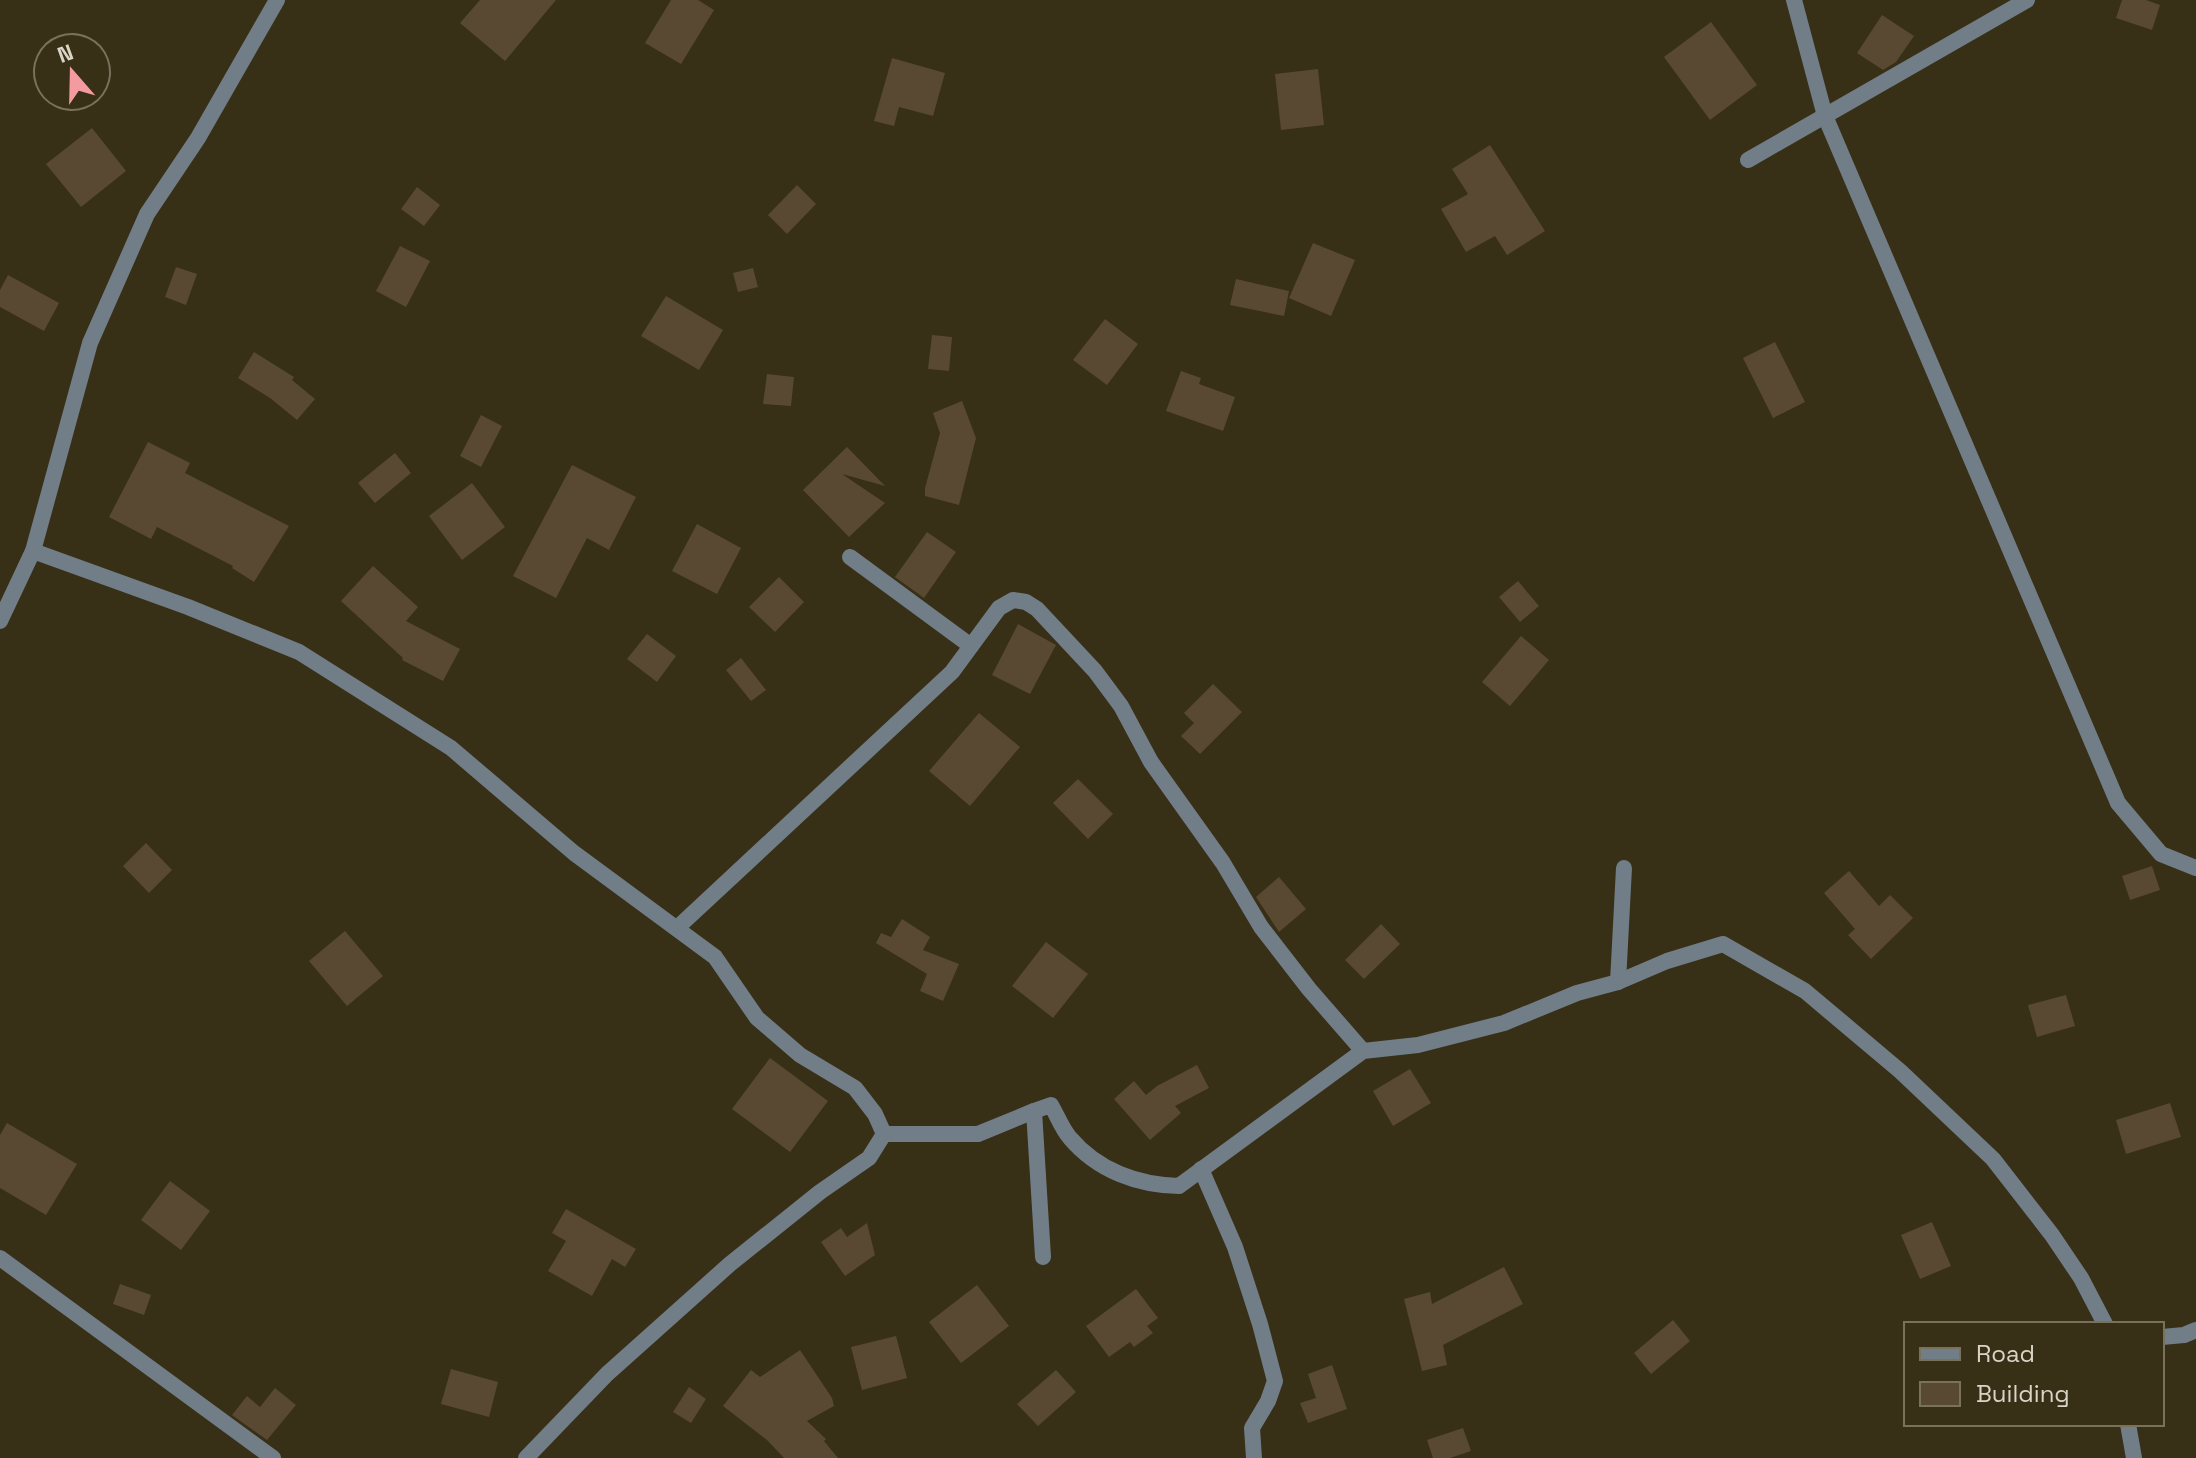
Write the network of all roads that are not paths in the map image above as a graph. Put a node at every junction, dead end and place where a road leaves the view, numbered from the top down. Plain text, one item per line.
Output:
1 (277, 0) edge
2 (1794, 0) edge
3 (2027, 0) edge
4 (1825, 116) junction
5 (1748, 160) dead end
6 (33, 551) junction
7 (850, 557) dead end
8 (0, 621) edge
9 (971, 646) junction
10 (1624, 868) dead end
11 (2196, 868) edge
12 (677, 928) junction
13 (1618, 982) junction
14 (1363, 1051) junction
15 (1034, 1111) junction
16 (884, 1134) junction
17 (1201, 1169) junction
18 (1043, 1257) dead end
19 (0, 1258) edge
20 (2104, 1322) edge
21 (2196, 1330) edge
22 (2164, 1337) edge
23 (2128, 1426) edge
24 (273, 1458) edge
25 (526, 1458) edge
26 (1254, 1458) edge
27 (2134, 1458) edge

1 - 6 street
2 - 4 street
3 - 4 street
4 - 5 street
4 - 11 street
6 - 8 street
6 - 12 street
7 - 9 street
9 - 12 street
9 - 14 street
10 - 13 street
12 - 16 street
13 - 14 street
13 - 20 street
14 - 17 street
15 - 16 street
15 - 17 street
15 - 18 street
16 - 25 street
17 - 26 street
19 - 24 street
21 - 22 street
23 - 27 street

